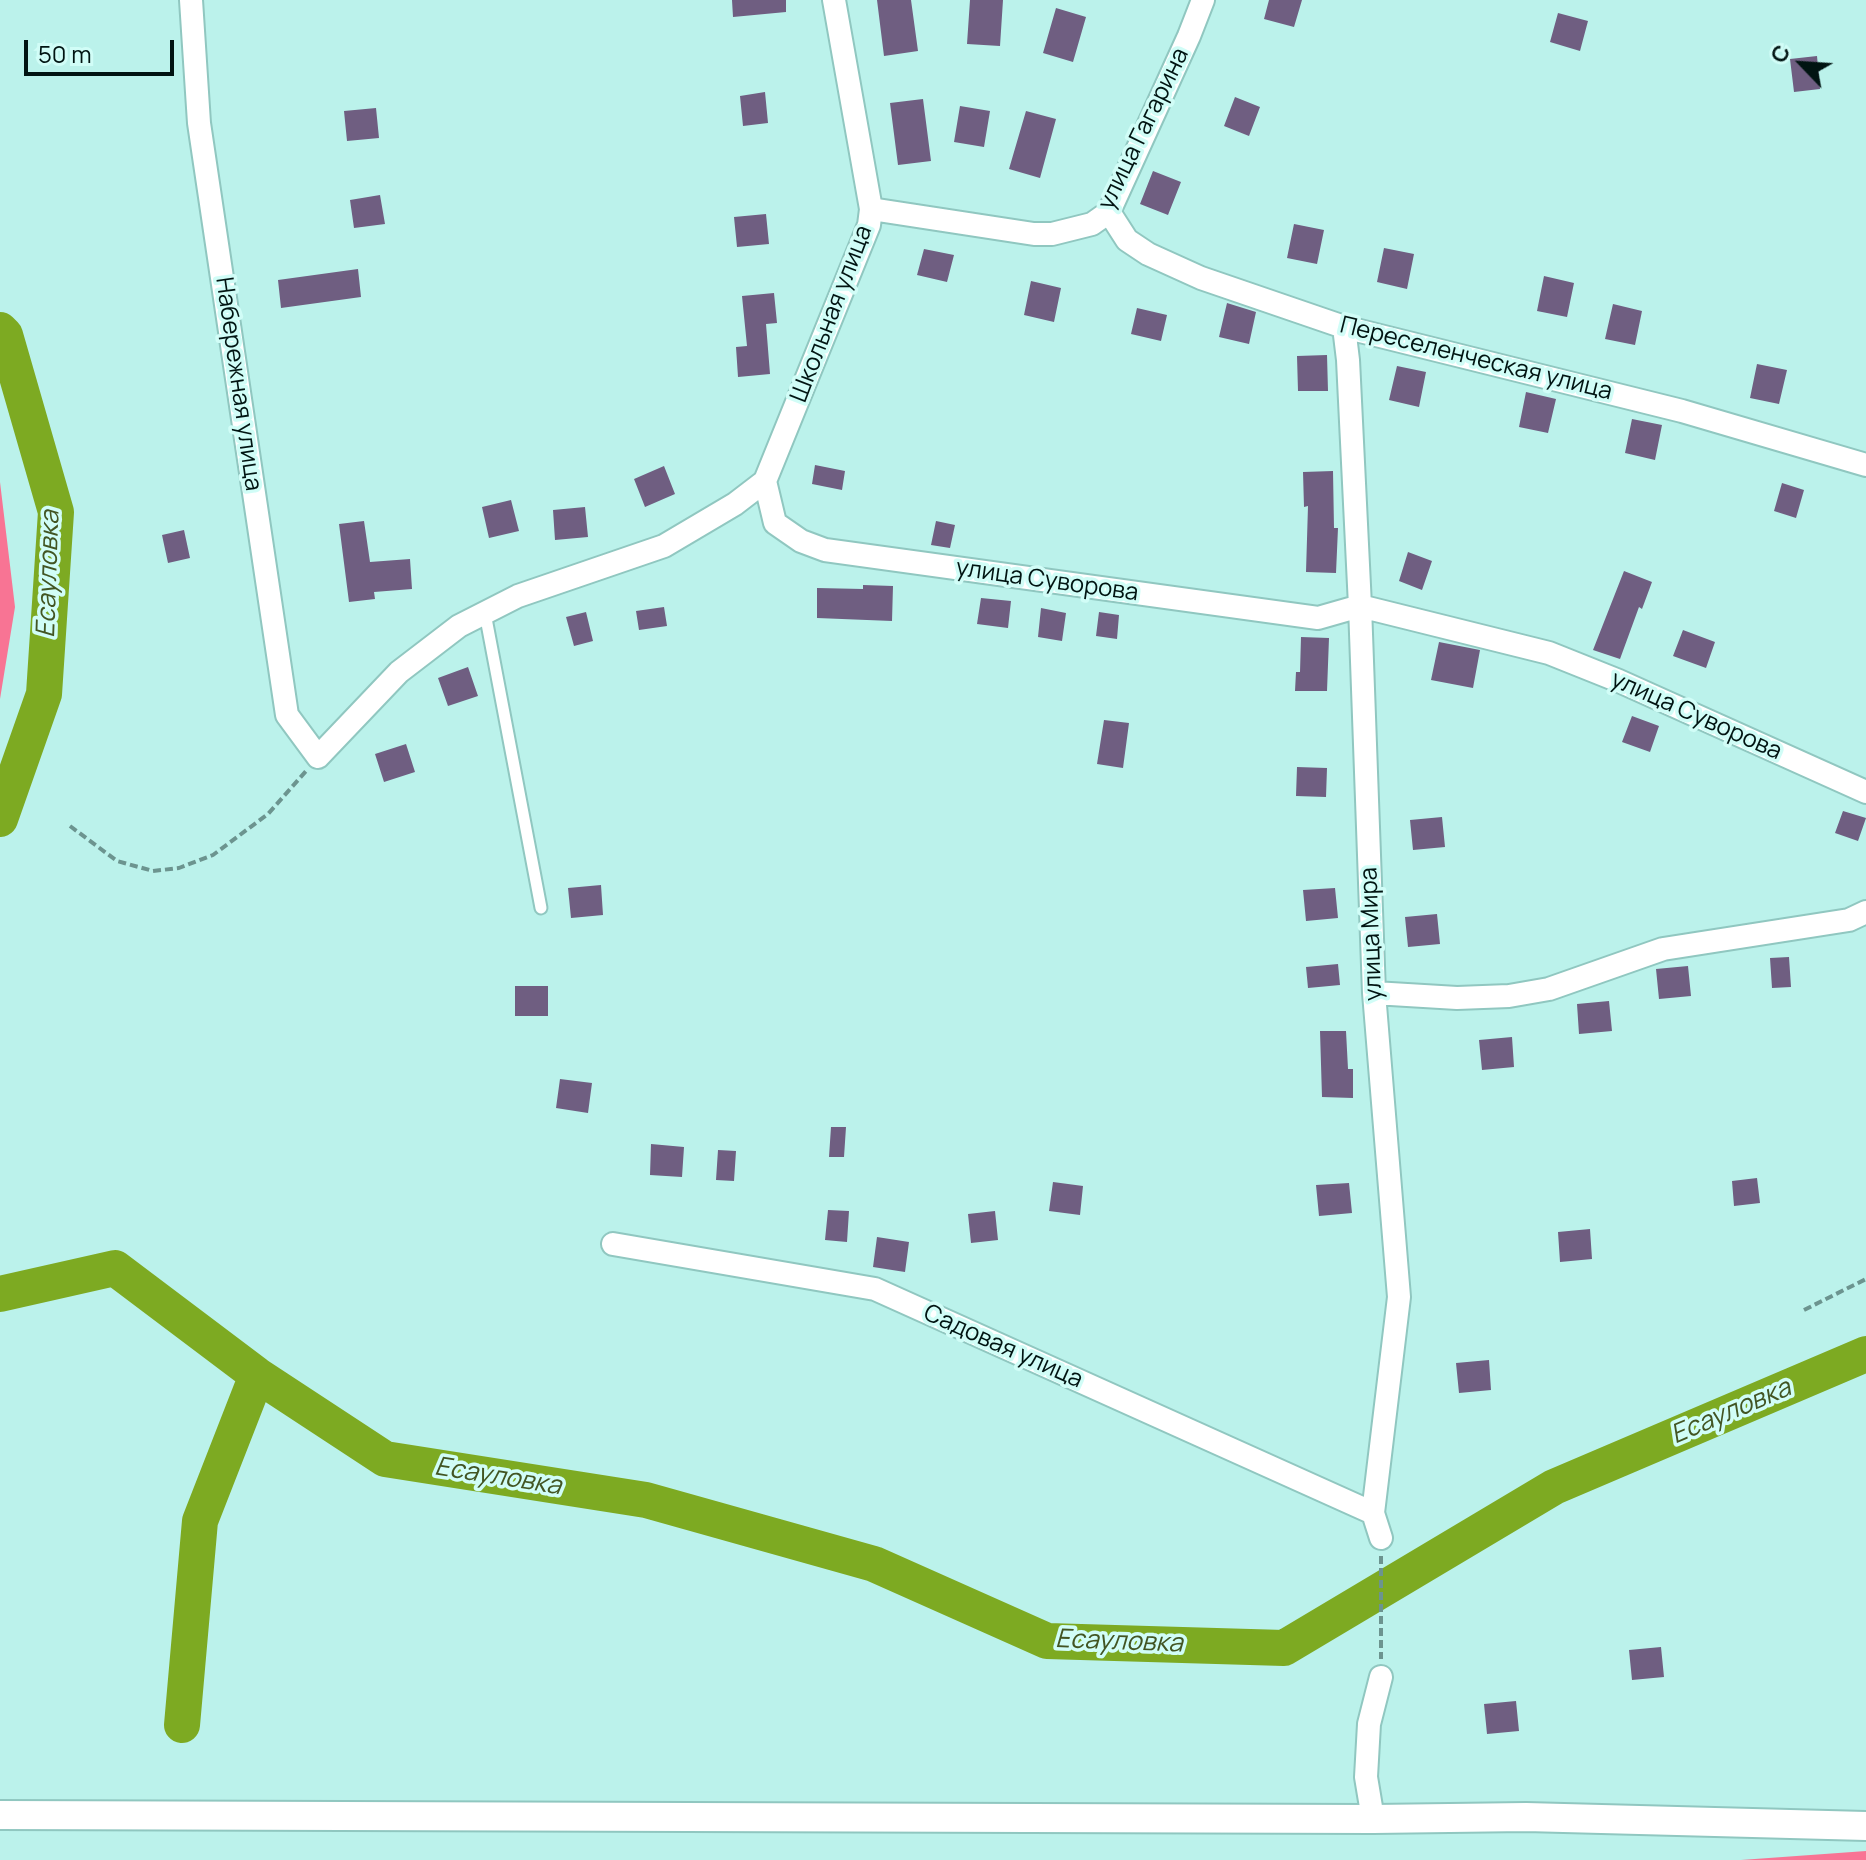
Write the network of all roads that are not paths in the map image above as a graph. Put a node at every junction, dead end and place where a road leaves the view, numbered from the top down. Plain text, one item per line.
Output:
1 (191, 0) edge
2 (834, 0) edge
3 (1203, 0) edge
4 (871, 209) junction
5 (1109, 212) junction
6 (1344, 327) junction
7 (1866, 465) edge
8 (765, 481) junction
9 (1360, 606) junction
10 (485, 612) junction
11 (1866, 792) edge
12 (541, 908) dead end
13 (1866, 912) edge
14 (1374, 993) junction
15 (613, 1244) dead end
16 (1373, 1513) junction
17 (1381, 1538) road end
18 (1381, 1677) road end
19 (0, 1815) edge
20 (1373, 1819) junction
21 (1866, 1826) edge

1 - 10 street, Набережная улица
2 - 4 street, Школьная улица
3 - 5 street, улица Гагарина
4 - 5 street, улица Гагарина
4 - 8 street, Школьная улица
5 - 6 street, Переселенческая улица
6 - 7 street, Переселенческая улица
6 - 9 street, улица Мира
8 - 9 street, улица Суворова
8 - 10 street
9 - 11 street, улица Суворова
9 - 14 street, улица Мира
10 - 12 lane
13 - 14 street
14 - 16 street, улица Мира
15 - 16 street, Садовая улица
16 - 17 street, улица Мира
18 - 20 street
19 - 20 street
20 - 21 street

